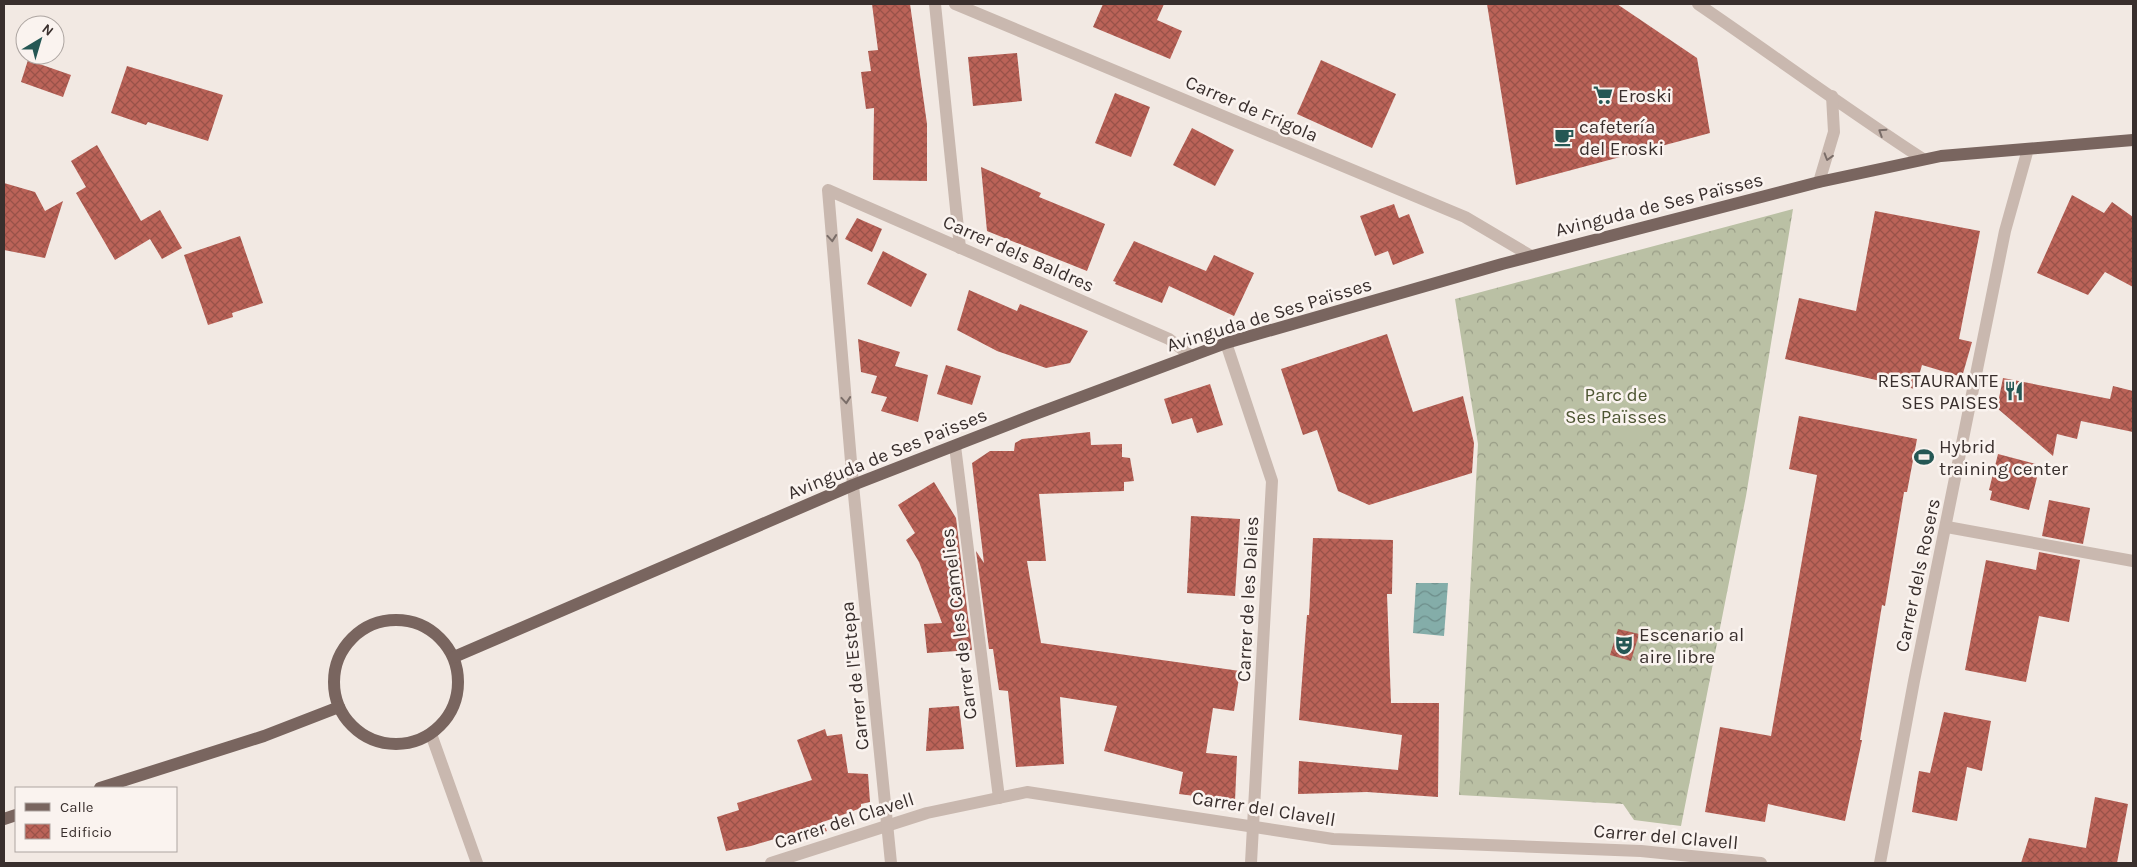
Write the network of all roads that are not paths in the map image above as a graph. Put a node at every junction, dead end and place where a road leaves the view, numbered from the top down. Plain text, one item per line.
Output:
1 (935, 4) edge
2 (955, 4) edge
3 (1698, 4) edge
4 (1832, 96) junction
5 (2133, 140) edge
6 (2028, 149) junction
7 (1923, 159) junction
8 (1819, 182) junction
9 (828, 190) joint
10 (960, 248) junction
11 (1531, 256) junction
12 (1226, 343) junction
13 (1191, 356) junction
14 (956, 446) junction
15 (853, 485) junction
16 (1946, 527) junction
17 (2133, 561) edge
18 (454, 657) junction
19 (339, 707) junction
20 (431, 734) junction
21 (103, 787) edge
22 (998, 798) junction
23 (888, 826) junction
24 (1253, 826) junction
25 (477, 863) edge
26 (771, 863) edge
27 (891, 863) edge
28 (1251, 863) edge
29 (1761, 863) edge
30 (1880, 863) edge

1 - 10 street
2 - 11 street, Carrer de Frigola
3 - 4 street
7 -> 4 street
4 -> 8 street
5 - 6 main road, Avinguda de Ses Païsses
6 - 7 main road, Avinguda de Ses Païsses
6 - 16 street, Carrer dels Rosers
7 - 8 main road, Avinguda de Ses Païsses
8 - 11 main road, Avinguda de Ses Païsses
9 - 10 street, Carrer dels Baldres
9 -> 15 street, Carrer de l'Estepa
10 - 13 street, Carrer dels Baldres
11 - 12 main road, Avinguda de Ses Païsses
12 - 13 main road, Avinguda de Ses Païsses
12 - 24 street, Carrer de les Dalies
13 - 14 main road, Avinguda de Ses Païsses
14 - 15 main road, Avinguda de Ses Païsses
14 - 22 street, Carrer de les Camelies
15 - 18 main road, Avinguda de Ses Païsses
15 - 23 street, Carrer de l'Estepa
16 - 17 street
16 - 30 street, Carrer dels Rosers
18 - 19 main road
18 - 20 main road
19 - 20 main road
19 - 21 main road
20 - 25 street
22 - 23 street, Carrer del Clavell
22 - 24 street, Carrer del Clavell
23 - 26 street, Carrer del Clavell
23 - 27 street, Carrer de l'Estepa
24 - 28 street, Carrer de les Dalies
24 - 29 street, Carrer del Clavell

